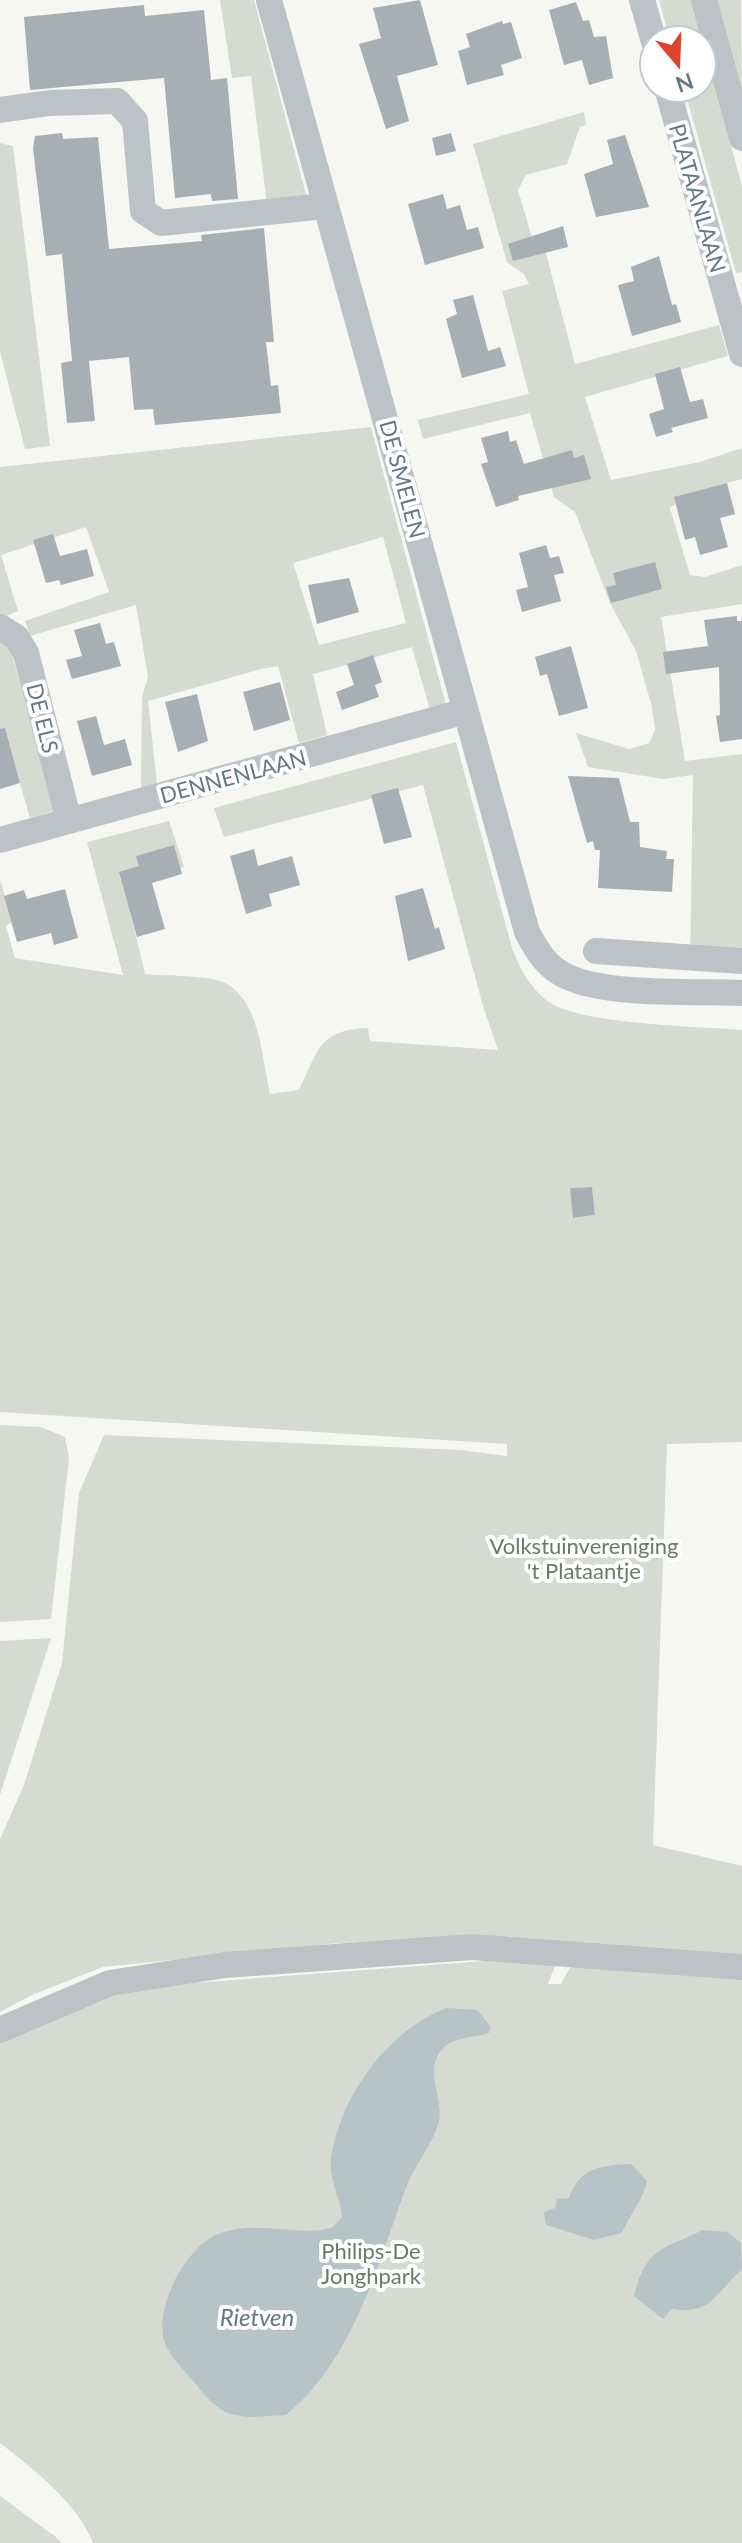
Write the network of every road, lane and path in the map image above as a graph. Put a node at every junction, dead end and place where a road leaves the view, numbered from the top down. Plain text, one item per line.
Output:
1 (269, 0) edge
2 (642, 0) edge
3 (704, 0) edge
4 (649, 24) edge
5 (672, 104) edge
6 (0, 110) edge
7 (742, 138) edge
8 (325, 206) junction
9 (732, 285) edge
10 (742, 354) edge
11 (0, 627) edge
12 (466, 711) junction
13 (69, 821) junction
14 (0, 840) edge
15 (596, 951) dead end
16 (742, 961) edge
17 (742, 993) edge
18 (742, 1967) edge
19 (0, 2030) edge

1 - 8 street, DE SMELEN
2 - 4 street
3 - 7 street
5 - 9 street, PLATAANLAAN
6 - 8 street
8 - 12 street, DE SMELEN
9 - 10 street, PLATAANLAAN
11 - 13 street, DE ELS
12 - 13 street, DENNENLAAN
12 - 17 street, DE SMELEN
13 - 14 street, DENNENLAAN
15 - 16 street
18 - 19 street

